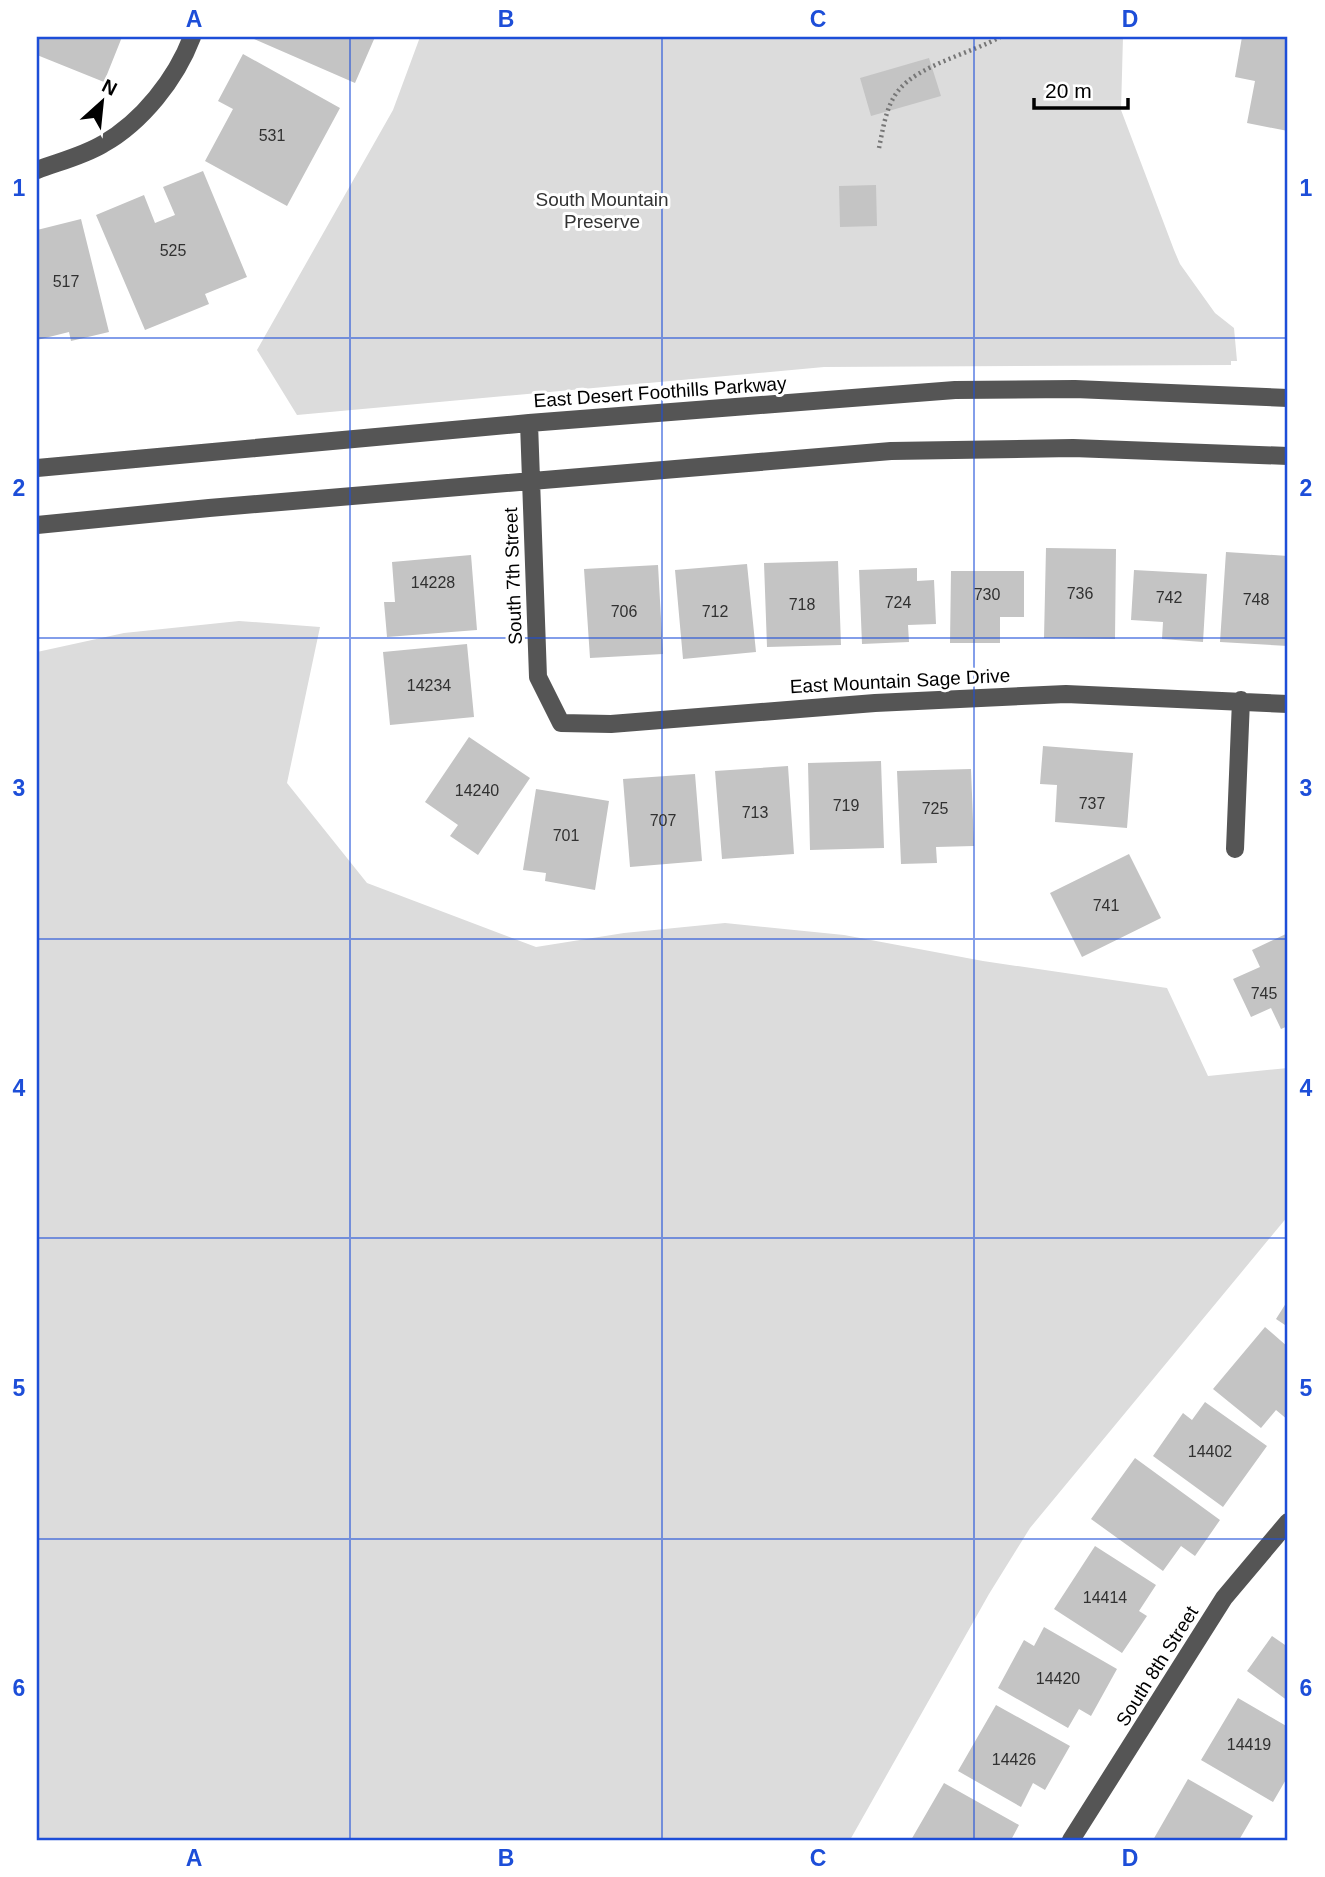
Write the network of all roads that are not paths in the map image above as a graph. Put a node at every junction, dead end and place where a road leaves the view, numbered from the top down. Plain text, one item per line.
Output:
1 (192, 37) edge
2 (37, 170) edge
3 (1288, 398) edge
4 (529, 423) junction
5 (1288, 456) edge
6 (37, 468) edge
7 (530, 481) junction
8 (37, 525) edge
9 (1241, 700) junction
10 (1288, 704) edge
11 (561, 723) joint
12 (1235, 849) dead end
13 (1288, 1522) edge
14 (1071, 1840) edge

1 - 2 street
3 - 4 street, East Desert Foothills Parkway
4 - 6 street, East Desert Foothills Parkway
4 - 7 street, South 7th Street
5 - 7 street
7 - 8 street
7 - 11 street, South 7th Street
9 - 10 street, East Mountain Sage Drive
9 - 11 street, East Mountain Sage Drive
9 - 12 street
13 - 14 street, South 8th Street

